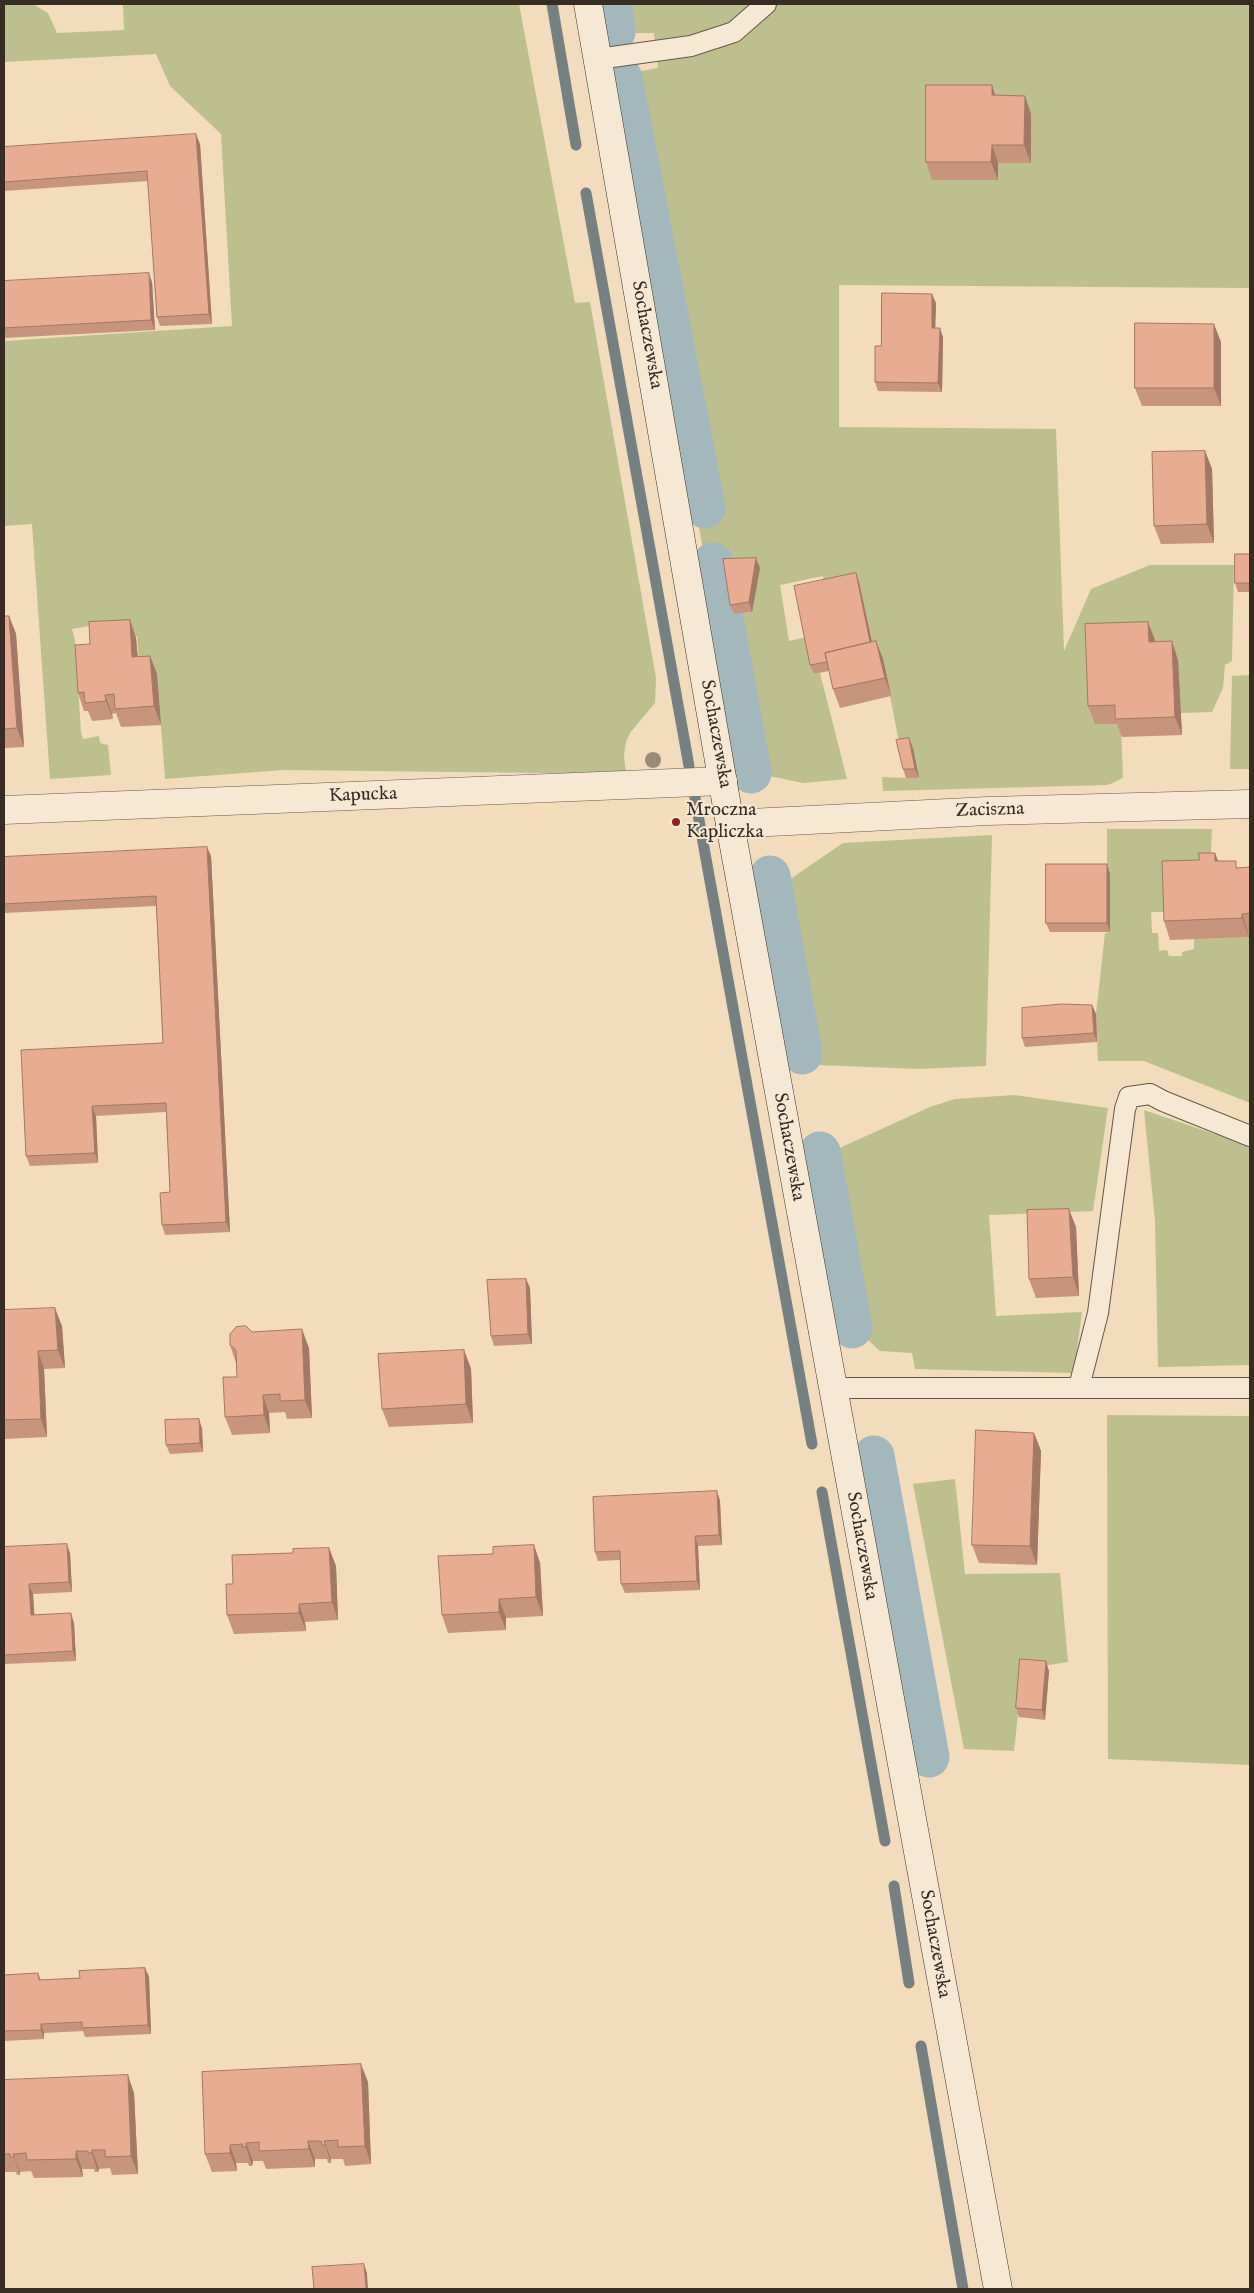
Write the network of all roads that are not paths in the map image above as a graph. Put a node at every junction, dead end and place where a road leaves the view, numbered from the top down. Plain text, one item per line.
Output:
1 (588, 4) edge
2 (766, 4) edge
3 (598, 60) junction
4 (723, 781) junction
5 (1250, 804) edge
6 (4, 810) edge
7 (730, 824) junction
8 (1250, 1136) edge
9 (1079, 1387) junction
10 (832, 1388) junction
11 (1250, 1388) edge
12 (998, 2289) edge

1 - 3 street, Sochaczewska
2 - 3 lane
3 - 4 street, Sochaczewska
4 - 6 street, Kapucka
4 - 7 street, Sochaczewska
5 - 7 street, Zaciszna
7 - 10 street, Sochaczewska
8 - 9 lane
9 - 10 lane
9 - 11 lane
10 - 12 street, Sochaczewska

